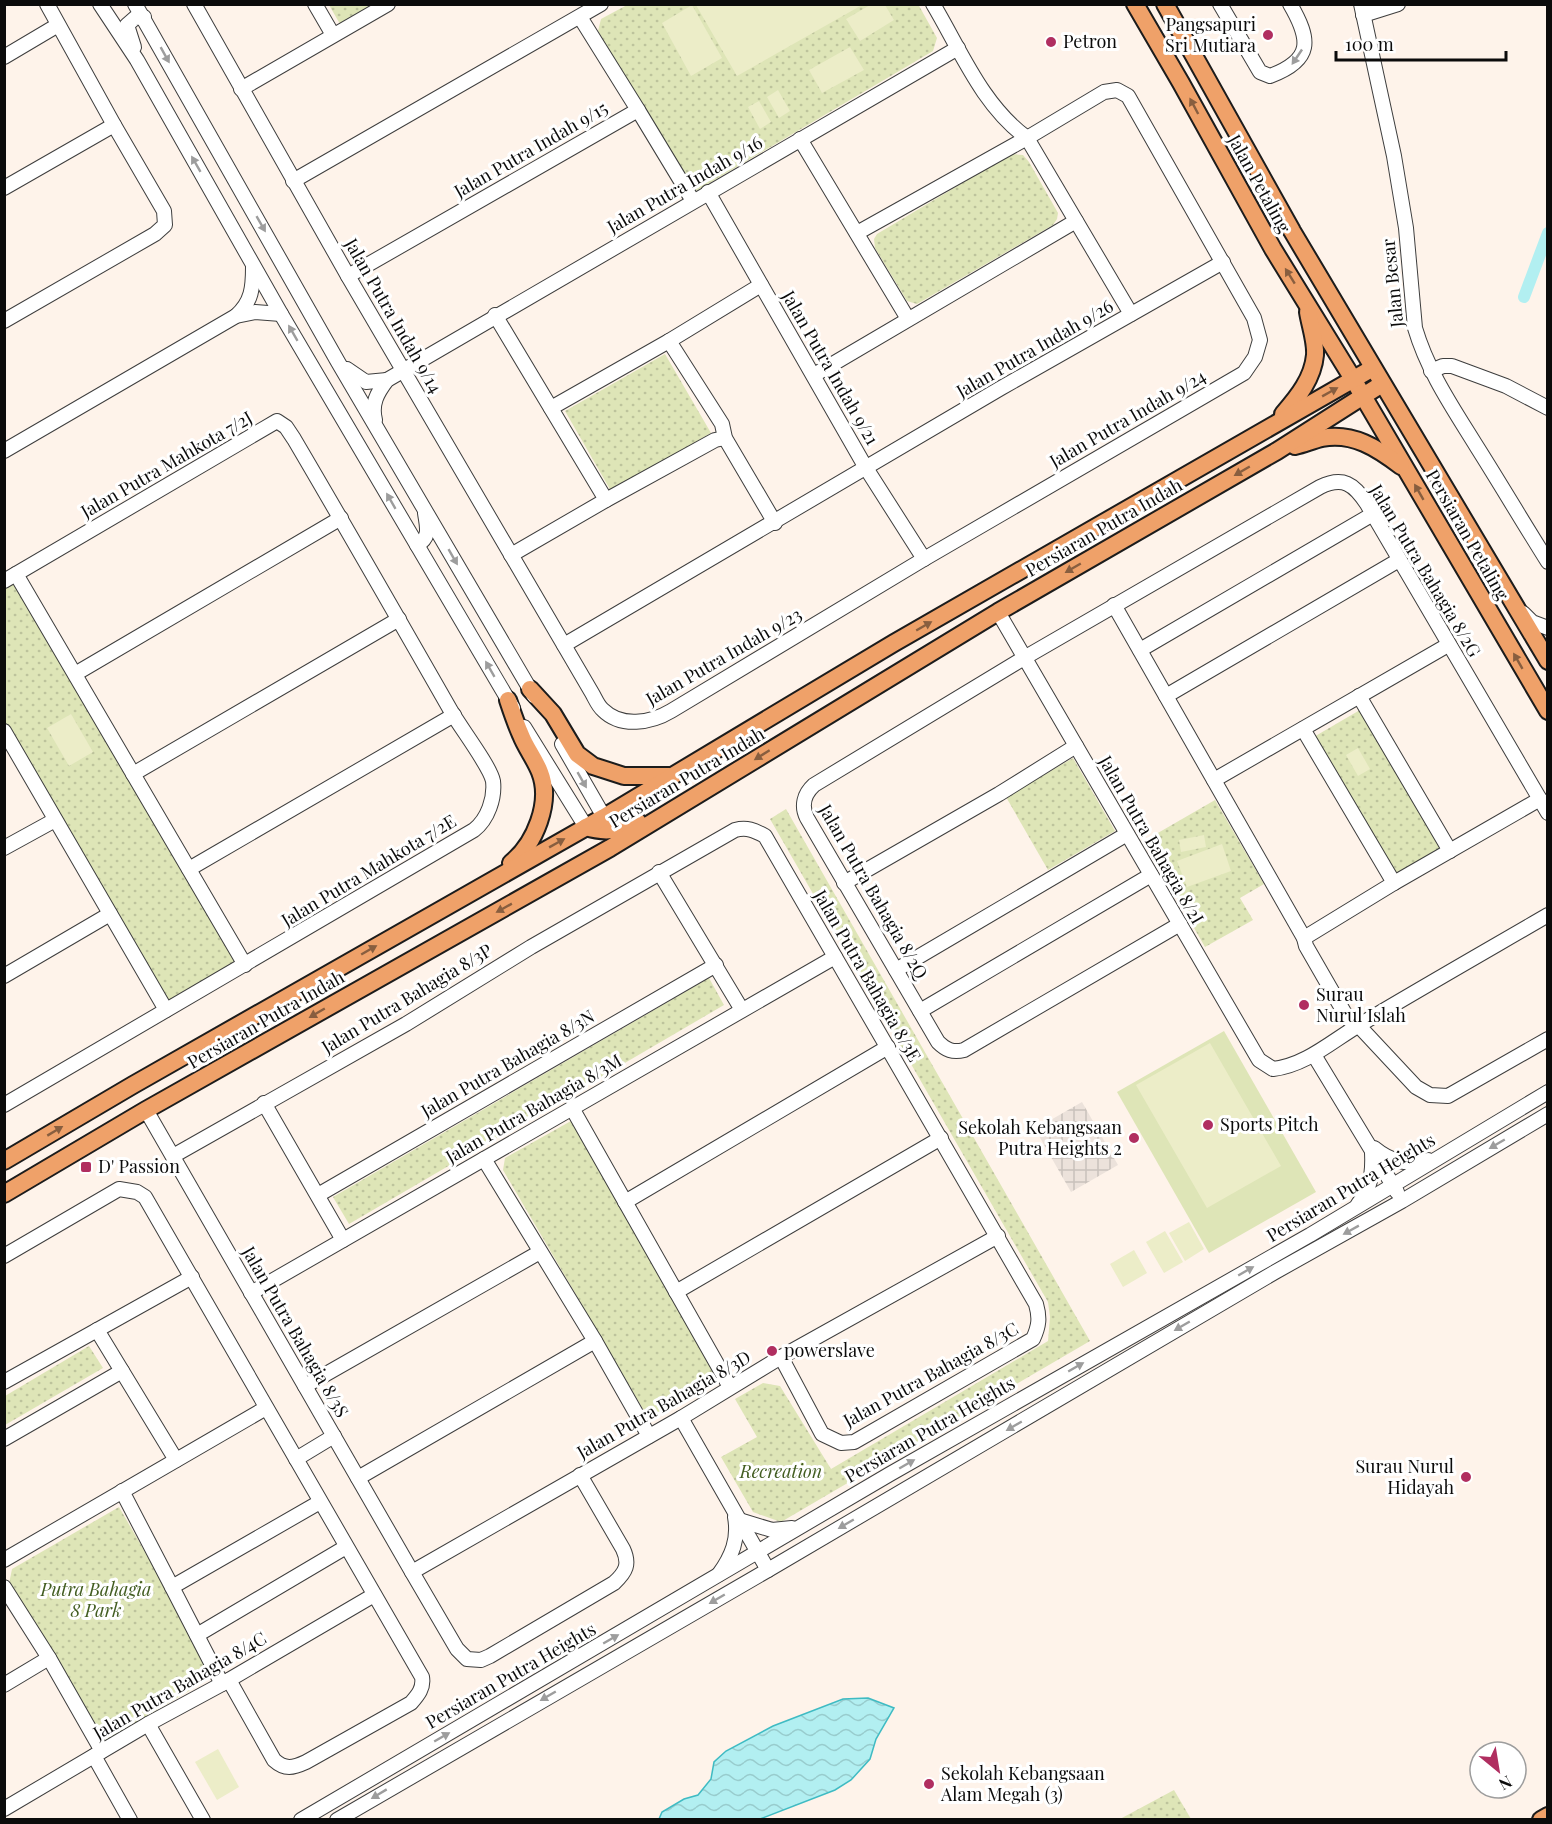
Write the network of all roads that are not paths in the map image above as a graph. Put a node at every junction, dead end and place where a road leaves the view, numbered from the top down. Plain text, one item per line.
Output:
1 (47, 4) edge
2 (100, 4) edge
3 (135, 4) edge
4 (194, 4) edge
5 (315, 4) edge
6 (388, 4) edge
7 (601, 4) edge
8 (933, 4) edge
9 (1135, 4) edge
10 (1165, 4) edge
11 (1220, 4) edge
12 (1290, 4) edge
13 (1398, 4) edge
14 (1362, 10) edge
15 (144, 17) junction
16 (580, 17) junction
17 (58, 25) junction
18 (333, 36) junction
19 (958, 48) junction
20 (4, 57) edge
21 (137, 60) junction
22 (241, 89) junction
23 (638, 110) junction
24 (114, 126) junction
25 (1027, 138) junction
26 (800, 139) junction
27 (293, 181) junction
28 (4, 188) edge
29 (708, 192) junction
30 (693, 201) junction
31 (1076, 221) junction
32 (857, 233) junction
33 (1223, 262) junction
34 (253, 264) junction
35 (348, 276) junction
36 (761, 285) junction
37 (1306, 301) junction
38 (281, 314) junction
39 (1131, 314) junction
40 (495, 315) junction
41 (236, 316) junction
42 (908, 319) junction
43 (4, 321) edge
44 (669, 341) junction
45 (338, 362) junction
46 (1373, 368) junction
47 (404, 370) junction
48 (1431, 372) junction
49 (814, 375) junction
50 (1353, 379) junction
51 (387, 380) junction
52 (1382, 384) junction
53 (1363, 396) junction
54 (551, 408) junction
55 (1548, 408) edge
56 (1264, 430) junction
57 (380, 431) junction
58 (724, 438) junction
59 (4, 451) edge
60 (1277, 451) junction
61 (866, 468) junction
62 (1406, 470) junction
63 (606, 500) junction
64 (424, 508) junction
65 (1373, 514) junction
66 (341, 518) junction
67 (774, 523) junction
68 (417, 545) junction
69 (511, 555) junction
70 (924, 560) junction
71 (1399, 560) junction
72 (1548, 562) edge
73 (10, 577) edge
74 (1510, 597) junction
75 (1114, 605) junction
76 (998, 612) junction
77 (399, 619) junction
78 (1548, 628) edge
79 (894, 643) junction
80 (564, 645) junction
81 (1448, 645) junction
82 (1140, 650) junction
83 (1024, 658) junction
84 (1548, 661) edge
85 (901, 671) junction
86 (75, 674) junction
87 (530, 689) junction
88 (1166, 696) junction
89 (1359, 696) junction
90 (508, 700) junction
91 (781, 710) junction
92 (1548, 711) edge
93 (454, 715) junction
94 (1303, 729) junction
95 (4, 731) edge
96 (794, 736) junction
97 (1076, 746) junction
98 (133, 774) junction
99 (672, 776) junction
100 (1214, 780) junction
101 (704, 792) junction
102 (1540, 799) junction
103 (1548, 813) edge
104 (55, 820) junction
105 (596, 825) junction
106 (1127, 834) junction
107 (4, 848) edge
108 (1450, 851) junction
109 (189, 869) junction
110 (659, 872) junction
111 (1151, 875) junction
112 (844, 883) junction
113 (1394, 883) junction
114 (482, 886) junction
115 (530, 893) junction
116 (110, 914) junction
117 (1548, 915) edge
118 (1180, 924) junction
119 (1304, 938) junction
120 (835, 957) junction
121 (716, 964) junction
122 (245, 965) junction
123 (896, 970) junction
124 (4, 976) edge
125 (166, 1010) junction
126 (742, 1010) junction
127 (920, 1011) junction
128 (1358, 1025) junction
129 (1548, 1039) edge
130 (888, 1047) junction
131 (1314, 1054) junction
132 (1548, 1092) edge
133 (264, 1103) junction
134 (4, 1105) edge
135 (572, 1108) junction
136 (146, 1110) junction
137 (1548, 1114) edge
138 (941, 1138) junction
139 (1369, 1146) junction
140 (173, 1156) junction
141 (1436, 1158) junction
142 (484, 1159) junction
143 (4, 1161) edge
144 (1393, 1185) junction
145 (4, 1194) edge
146 (318, 1196) junction
147 (1402, 1201) junction
148 (625, 1202) junction
149 (1354, 1208) junction
150 (998, 1236) junction
151 (343, 1240) junction
152 (540, 1252) junction
153 (4, 1256) edge
154 (192, 1277) junction
155 (676, 1292) junction
156 (251, 1293) junction
157 (97, 1330) junction
158 (595, 1341) junction
159 (781, 1357) junction
160 (122, 1371) junction
161 (4, 1382) edge
162 (305, 1386) junction
163 (730, 1387) junction
164 (266, 1408) junction
165 (681, 1418) junction
166 (334, 1436) junction
167 (649, 1436) junction
168 (4, 1439) edge
169 (296, 1459) junction
170 (176, 1460) junction
171 (580, 1475) junction
172 (358, 1478) junction
173 (122, 1491) junction
174 (320, 1502) junction
175 (736, 1516) junction
176 (802, 1526) junction
177 (346, 1547) junction
178 (757, 1552) junction
179 (4, 1560) edge
180 (768, 1570) junction
181 (412, 1572) junction
182 (717, 1577) junction
183 (4, 1587) edge
184 (172, 1587) junction
185 (374, 1595) junction
186 (197, 1635) junction
187 (49, 1658) junction
188 (226, 1682) junction
189 (4, 1685) edge
190 (148, 1724) junction
191 (98, 1754) junction
192 (4, 1809) edge
193 (1548, 1816) edge
194 (130, 1820) edge
195 (203, 1820) edge
196 (301, 1820) edge
197 (337, 1820) edge
198 (1541, 1820) edge

1 - 17 street
2 - 21 street
3 - 15 street
4 - 22 street, Jalan Putra Indah 9/14
5 - 18 street
6 - 18 street
7 - 16 street
8 - 19 street
37 -> 9 main road, Jalan Petaling
10 - 46 main road, Jalan Petaling
12 -> 11 street
13 - 14 street
14 - 48 street, Jalan Besar
15 - 21 street
15 -> 45 street
16 - 23 street, Jalan Putra Indah 9/15
16 - 27 street
17 - 20 street
17 - 24 street
18 - 22 street
19 - 25 street
19 - 26 street, Jalan Putra Indah 9/16
34 -> 21 street
22 - 27 street, Jalan Putra Indah 9/14
23 - 30 street
23 - 35 street, Jalan Putra Indah 9/15
24 - 28 street
24 - 43 street
25 - 31 street
25 - 32 street
25 - 33 street, Jalan Putra Indah 9/24
26 - 29 street, Jalan Putra Indah 9/16
26 - 32 street
27 - 35 street, Jalan Putra Indah 9/14
29 - 30 street, Jalan Putra Indah 9/16
29 - 36 street, Jalan Putra Indah 9/21
30 - 40 street, Jalan Putra Indah 9/16
31 - 39 street
31 - 42 street
32 - 42 street
33 - 39 street, Jalan Putra Indah 9/26
33 - 70 street, Jalan Putra Indah 9/24
34 - 38 street
34 - 41 street
35 - 47 street, Jalan Putra Indah 9/14
36 - 44 street
36 - 49 street, Jalan Putra Indah 9/21
37 - 50 main road, Jalan Petaling
37 - 56 main road
38 - 41 street
68 -> 38 street
39 - 61 street, Jalan Putra Indah 9/26
40 - 47 street, Jalan Putra Indah 9/16
40 - 54 street
41 - 59 street
42 - 49 street
44 - 54 street
44 - 58 street
45 - 51 street
45 - 57 street
46 - 50 main road, Persiaran Putra Indah
46 - 52 main road, Persiaran Petaling
47 - 51 street, Jalan Putra Indah 9/16
47 - 69 street, Jalan Putra Indah 9/14
48 - 55 street
48 - 72 street, Jalan Besar
49 - 61 street, Jalan Putra Indah 9/21
50 - 53 main road, Persiaran Petaling
56 -> 50 main road, Persiaran Putra Indah
51 - 57 street
52 - 53 main road, Persiaran Putra Indah
52 - 74 main road, Persiaran Petaling
53 - 60 main road, Persiaran Putra Indah
53 - 62 main road, Persiaran Petaling
54 - 63 street
79 -> 56 main road, Persiaran Putra Indah
57 - 64 street
58 - 63 street
58 - 67 street
60 - 62 main road
60 -> 76 main road, Persiaran Putra Indah
61 - 67 street, Jalan Putra Indah 9/26
61 - 70 street, Jalan Putra Indah 9/21
92 -> 62 main road, Persiaran Petaling
63 - 69 street
64 - 68 street
64 -> 87 street
65 - 71 street, Jalan Putra Bahagia 8/2G
65 - 75 street, Jalan Putra Bahagia 8/2G
65 - 82 street
66 - 73 street, Jalan Putra Mahkota 7/2J
66 - 77 street, Jalan Putra Mahkota 7/2E
66 - 86 street
67 - 80 street, Jalan Putra Indah 9/26
90 -> 68 street
69 - 80 street, Jalan Putra Indah 9/14
70 - 80 street, Jalan Putra Indah 9/23
71 - 81 street, Jalan Putra Bahagia 8/2G
71 - 88 street
73 - 86 street
74 - 78 street
74 - 84 main road, Persiaran Petaling
75 - 82 street
75 - 83 street, Jalan Putra Bahagia 8/2G
76 - 83 street, Jalan Putra Bahagia 8/2I
76 - 85 main road, Persiaran Putra Indah
77 - 93 street, Jalan Putra Mahkota 7/2E
77 - 98 street
79 - 85 main road
79 - 91 main road, Persiaran Putra Indah
81 - 89 street
81 - 102 street, Jalan Putra Bahagia 8/2G
82 - 88 street
83 - 97 street, Jalan Putra Bahagia 8/2I
83 - 112 street, Jalan Putra Bahagia 8/2Q
85 - 96 main road, Persiaran Putra Indah
86 - 98 street
87 - 99 main road
87 -> 105 street
88 - 100 street
89 - 94 street
89 - 108 street
90 - 105 street
90 - 114 main road
91 - 96 main road
91 - 99 main road, Persiaran Putra Indah
93 - 109 street
93 - 122 street, Jalan Putra Mahkota 7/2E
94 - 100 street
94 - 113 street
95 - 104 street
96 -> 101 main road, Persiaran Putra Indah
97 - 106 street, Jalan Putra Bahagia 8/2I
97 - 112 street
98 - 109 street
99 - 105 main road, Persiaran Putra Indah
100 - 119 street
101 - 105 main road
101 - 115 main road, Persiaran Putra Indah
102 - 103 street, Jalan Putra Bahagia 8/2G
102 - 108 street
104 - 107 street
104 - 116 street
114 -> 105 main road, Persiaran Putra Indah
105 - 115 main road
106 - 111 street, Jalan Putra Bahagia 8/2I
106 - 123 street
108 - 113 street
109 - 122 street
110 - 120 street, Jalan Putra Bahagia 8/3E
110 - 121 street
110 - 133 street, Jalan Putra Bahagia 8/3P
111 - 118 street, Jalan Putra Bahagia 8/2I
111 - 127 street
112 - 123 street, Jalan Putra Bahagia 8/2Q
113 - 119 street
143 -> 114 main road, Persiaran Putra Indah
115 -> 136 main road, Persiaran Putra Indah
116 - 124 street
116 - 125 street
117 - 128 street
118 - 127 street, Jalan Putra Bahagia 8/2Q
118 - 131 street, Jalan Putra Bahagia 8/2I
119 - 128 street
120 - 126 street, Jalan Putra Bahagia 8/3M
120 - 130 street, Jalan Putra Bahagia 8/3E
121 - 126 street
121 - 146 street, Jalan Putra Bahagia 8/3N
122 - 125 street, Jalan Putra Mahkota 7/2E
123 - 127 street, Jalan Putra Bahagia 8/2Q
125 - 134 street, Jalan Putra Mahkota 7/2E
126 - 135 street, Jalan Putra Bahagia 8/3M
128 - 129 street
128 - 131 street
130 - 138 street, Jalan Putra Bahagia 8/3E
130 - 148 street
131 - 139 street
132 - 141 street, Persiaran Putra Heights
133 - 140 street, Jalan Putra Bahagia 8/3P
133 - 146 street
135 - 142 street, Jalan Putra Bahagia 8/3M
135 - 148 street
136 - 140 street, Jalan Putra Bahagia 8/3S
136 - 145 main road, Persiaran Putra Indah
137 -> 147 street, Persiaran Putra Heights
138 - 150 street, Jalan Putra Bahagia 8/3E
138 - 155 street
139 - 141 street
139 - 144 street
139 - 149 street
140 - 156 street, Jalan Putra Bahagia 8/3S
141 - 144 street, Persiaran Putra Heights
142 - 151 street, Jalan Putra Bahagia 8/3M
142 - 152 street
144 - 147 street
144 - 149 street, Persiaran Putra Heights
146 - 151 street
147 -> 180 street, Persiaran Putra Heights
148 - 155 street
176 -> 149 street, Persiaran Putra Heights
150 - 159 street, Jalan Putra Bahagia 8/3D
150 - 159 street, Jalan Putra Bahagia 8/3C
151 - 156 street, Jalan Putra Bahagia 8/3M
152 - 158 street
152 - 162 street
153 - 154 street
154 - 157 street
154 - 164 street
155 - 163 street
156 - 162 street, Jalan Putra Bahagia 8/3S
157 - 160 street
157 - 161 street
158 - 167 street
158 - 172 street
159 - 163 street, Jalan Putra Bahagia 8/3D
160 - 168 street
160 - 170 street
162 - 166 street, Jalan Putra Bahagia 8/3S
163 - 165 street, Jalan Putra Bahagia 8/3D
164 - 169 street
164 - 170 street
165 - 167 street, Jalan Putra Bahagia 8/3D
165 - 175 street
166 - 169 street
166 - 172 street, Jalan Putra Bahagia 8/3S
167 - 171 street, Jalan Putra Bahagia 8/3D
169 - 174 street
170 - 173 street
171 - 181 street, Jalan Putra Bahagia 8/3D
171 - 181 street, Jalan Putra Bahagia 8/3S
172 - 181 street, Jalan Putra Bahagia 8/3S
173 - 179 street
173 - 184 street
174 - 177 street
174 - 184 street
175 - 176 street
175 - 178 street
175 - 182 street
176 - 178 street, Persiaran Putra Heights
177 - 185 street
177 - 186 street
178 - 180 street
178 - 182 street, Persiaran Putra Heights
180 -> 197 street, Persiaran Putra Heights
196 -> 182 street, Persiaran Putra Heights
183 - 187 street
184 - 186 street
185 - 188 street, Jalan Putra Bahagia 8/4C
185 - 188 street
186 - 188 street
187 - 189 street
187 - 191 street
188 - 190 street, Jalan Putra Bahagia 8/4C
190 - 191 street, Jalan Putra Bahagia 8/4C
190 - 195 street
191 - 192 street, Jalan Putra Bahagia 8/4C
191 - 194 street
193 - 198 main road

